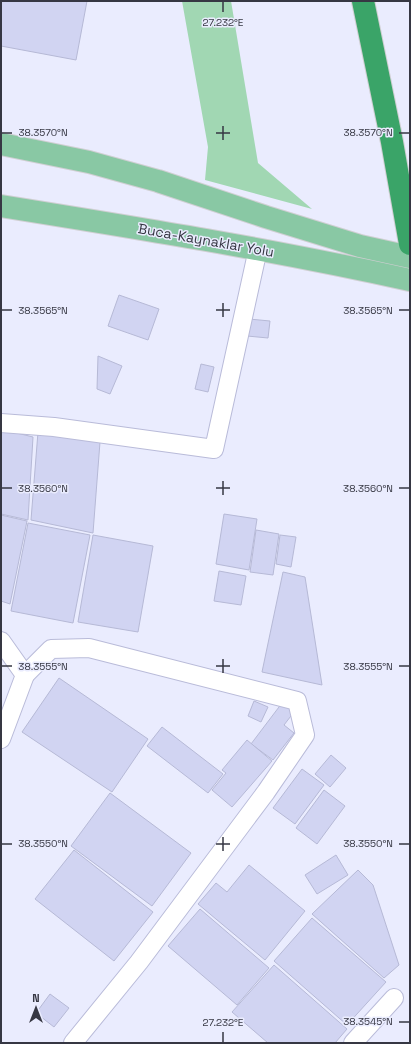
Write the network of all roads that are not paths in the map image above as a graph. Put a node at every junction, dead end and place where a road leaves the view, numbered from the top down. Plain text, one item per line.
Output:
1 (363, 1) edge
2 (1, 144) edge
3 (1, 206) edge
4 (410, 244) edge
5 (258, 249) junction
6 (410, 257) edge
7 (410, 280) edge
8 (1, 423) edge
9 (1, 641) edge
10 (25, 675) junction
11 (1, 739) edge
12 (394, 998) dead end
13 (73, 1043) edge
14 (354, 1043) edge

1 - 4 highway
2 - 6 main road
3 - 5 main road, Buca-Kaynaklar Yolu
5 - 7 main road, Buca-Kaynaklar Yolu
5 - 8 street
9 - 10 street
10 - 11 street
10 - 13 street
12 - 14 street

